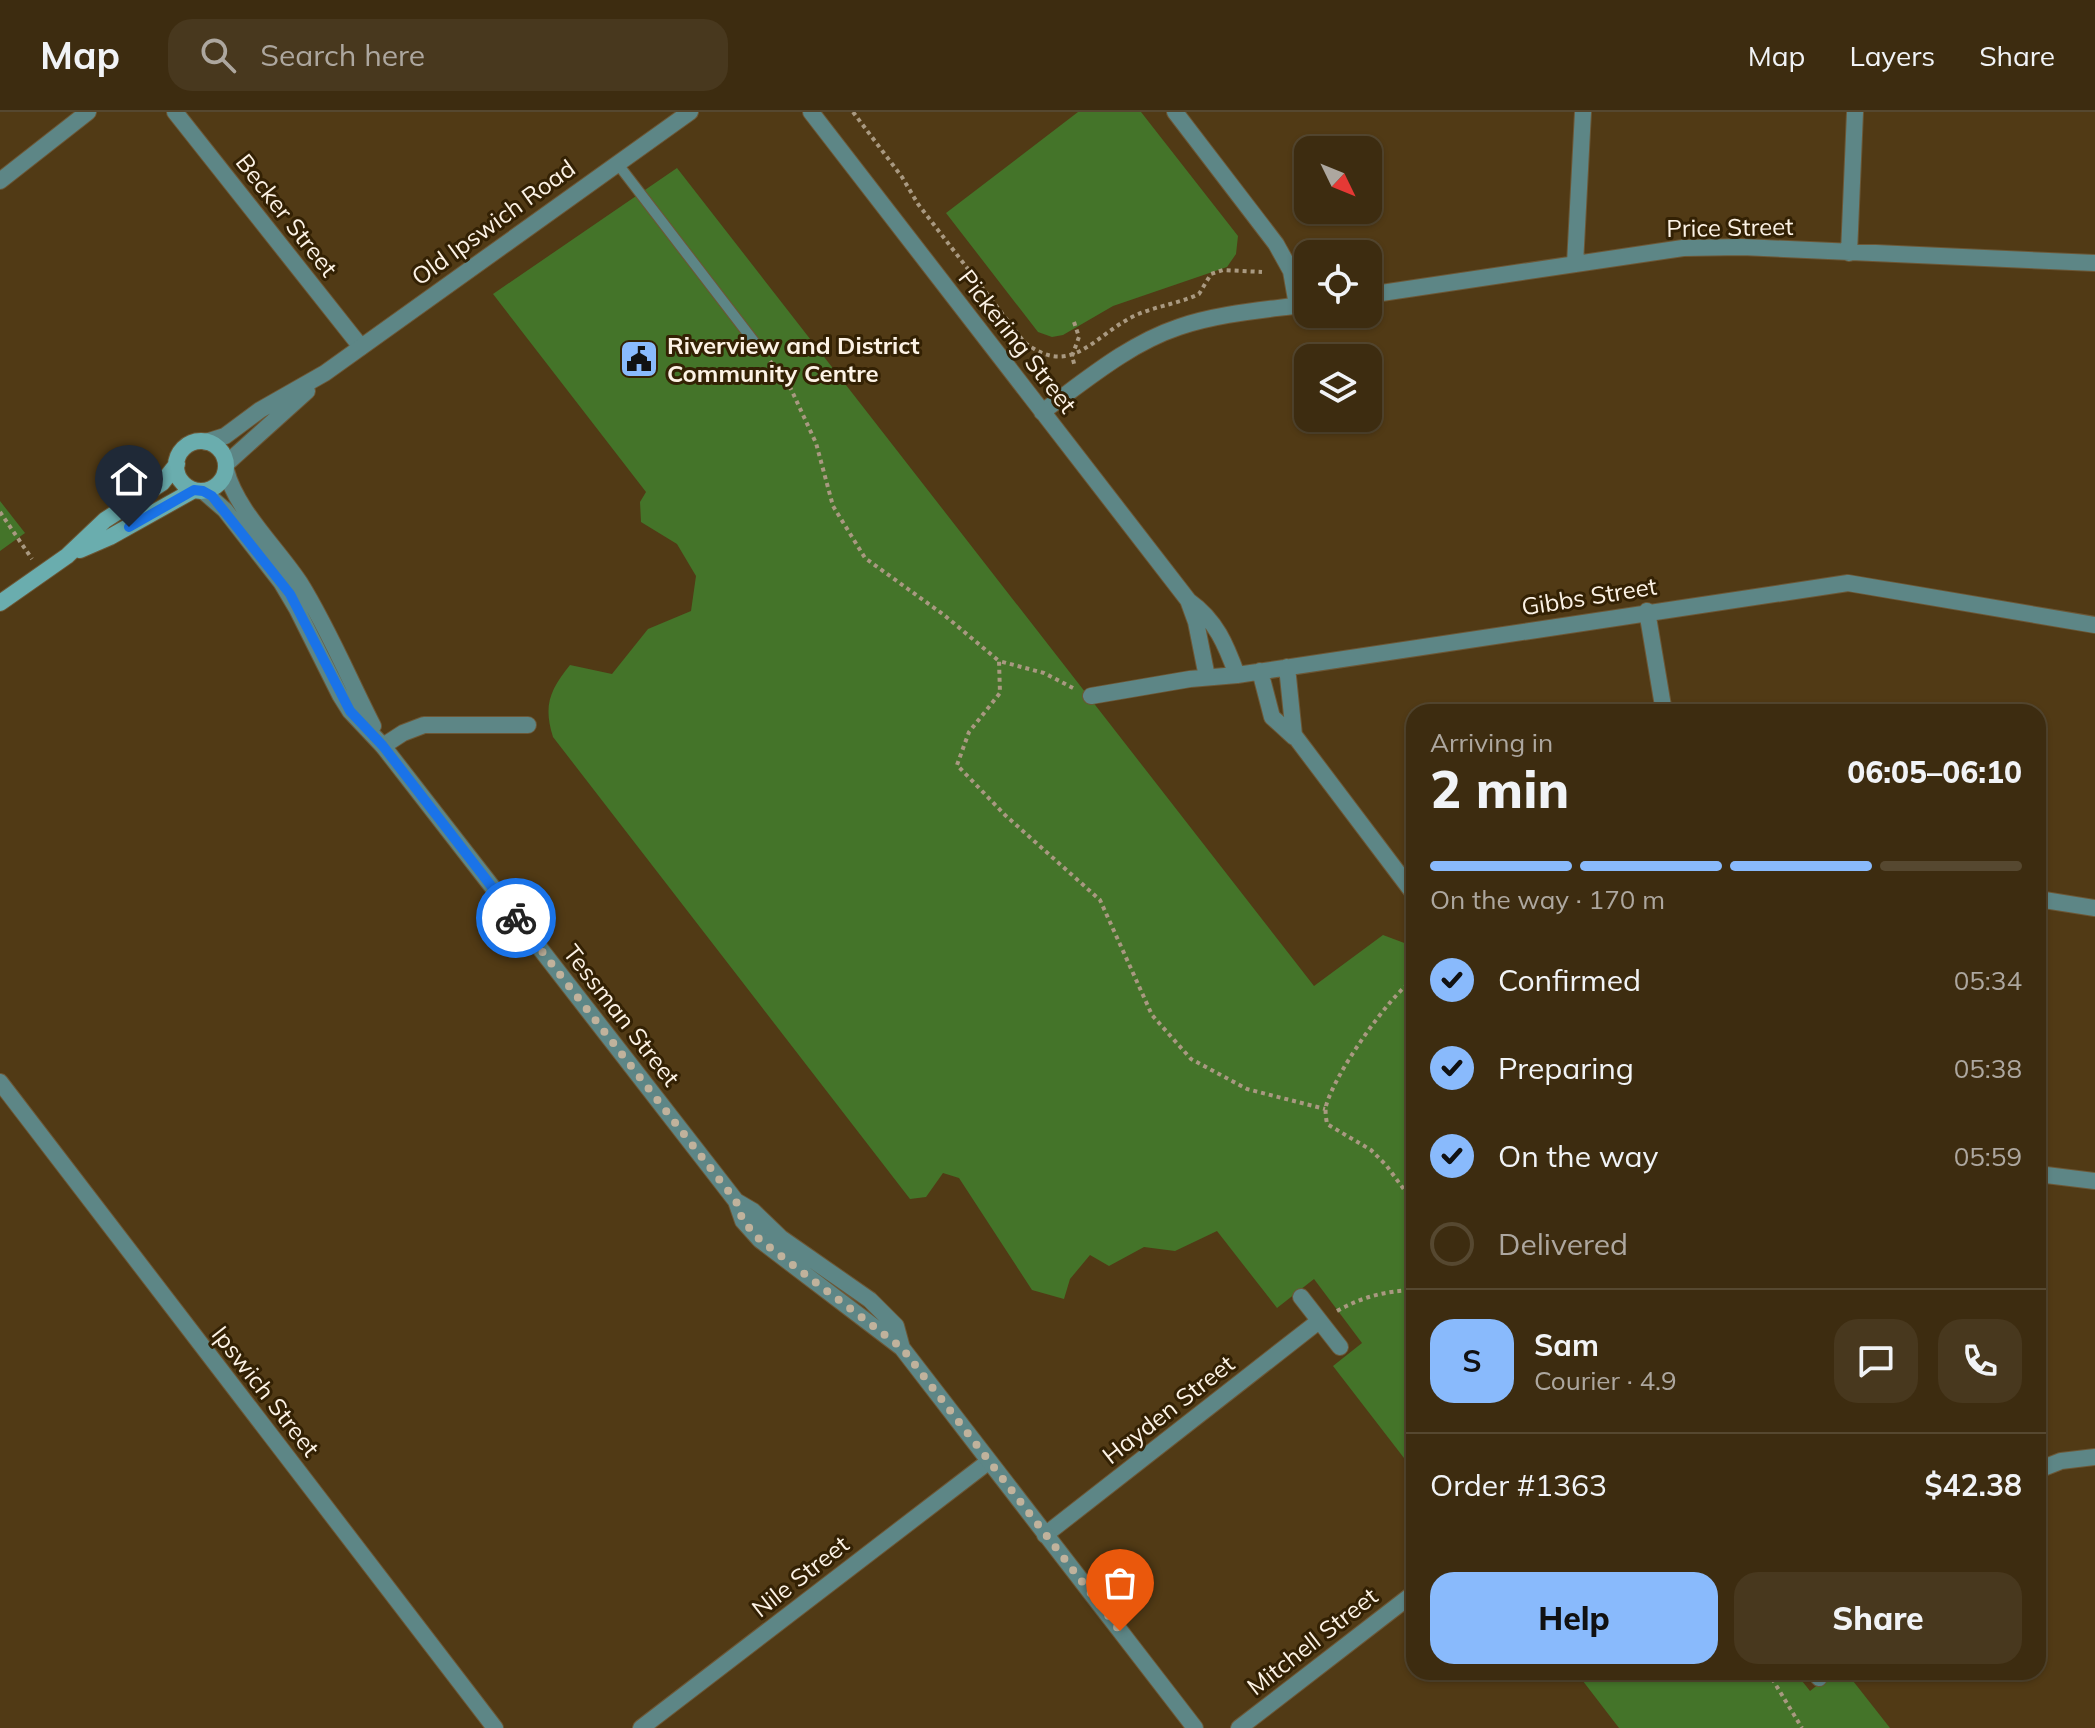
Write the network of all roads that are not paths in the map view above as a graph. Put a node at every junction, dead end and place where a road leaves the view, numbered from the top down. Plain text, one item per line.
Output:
1 (88, 112) edge
2 (175, 112) edge
3 (690, 112) edge
4 (811, 112) edge
5 (1583, 112) edge
6 (1855, 112) edge
7 (1181, 114) edge
8 (617, 163) junction
9 (0, 181) edge
10 (1849, 253) junction
11 (2095, 263) edge
12 (1575, 264) junction
13 (1294, 280) edge
14 (1382, 293) edge
15 (1294, 305) edge
16 (361, 347) junction
17 (759, 348) road end
18 (325, 373) junction
19 (1042, 412) junction
20 (206, 442) junction
21 (177, 464) junction
22 (226, 467) junction
23 (199, 490) junction
24 (67, 556) junction
25 (1188, 600) junction
26 (0, 603) edge
27 (1647, 611) junction
28 (2095, 625) edge
29 (1287, 667) junction
30 (1260, 671) junction
31 (1237, 675) junction
32 (1207, 677) junction
33 (1091, 696) road end
34 (1663, 704) edge
35 (528, 725) dead end
36 (1298, 741) junction
37 (383, 746) junction
38 (1406, 883) edge
39 (2046, 900) edge
40 (2095, 908) edge
41 (0, 1082) edge
42 (2046, 1175) edge
43 (2095, 1181) edge
44 (1301, 1297) dead end
45 (1319, 1321) junction
46 (1340, 1347) dead end
47 (2095, 1457) edge
48 (988, 1462) junction
49 (2046, 1467) edge
50 (1045, 1535) junction
51 (1406, 1599) edge
52 (495, 1728) edge
53 (641, 1728) edge
54 (1195, 1728) edge
55 (1239, 1728) edge

1 - 9 street
2 - 16 street, Becker Street
3 - 8 street, Old Ipswich Road
4 - 19 street, Pickering Street
5 - 12 street
6 - 10 street
7 - 13 street
8 - 16 street, Old Ipswich Road
8 - 17 lane
10 - 11 street, Price Street
10 - 12 street, Price Street
12 - 14 street, Price Street
15 - 19 street
16 - 18 street, Old Ipswich Road
18 - 20 street, Old Ipswich Road
18 - 22 street, Old Ipswich Road
19 - 25 street, Pickering Street
20 - 21 main road
20 - 22 main road
21 - 23 main road
21 - 24 main road
22 - 23 main road
22 - 37 street, Tessman Street
23 - 24 main road
23 - 37 street, Tessman Street
24 - 26 main road
25 - 31 street, Pickering Street
25 - 32 street, Pickering Street
27 - 28 street, Gibbs Street
27 - 29 street, Gibbs Street
27 - 34 street
29 - 30 street, Gibbs Street
29 - 36 street
30 - 31 street, Gibbs Street
30 - 36 street
31 - 32 street, Gibbs Street
32 - 33 street, Gibbs Street
35 - 37 street
36 - 38 street
37 - 48 street, Tessman Street
39 - 40 street
41 - 52 street, Ipswich Street
42 - 43 street
44 - 45 street
45 - 46 street
45 - 50 street, Hayden Street
47 - 49 street
48 - 50 street, Tessman Street
48 - 53 street, Nile Street
50 - 54 street, Tessman Street
51 - 55 street, Mitchell Street

